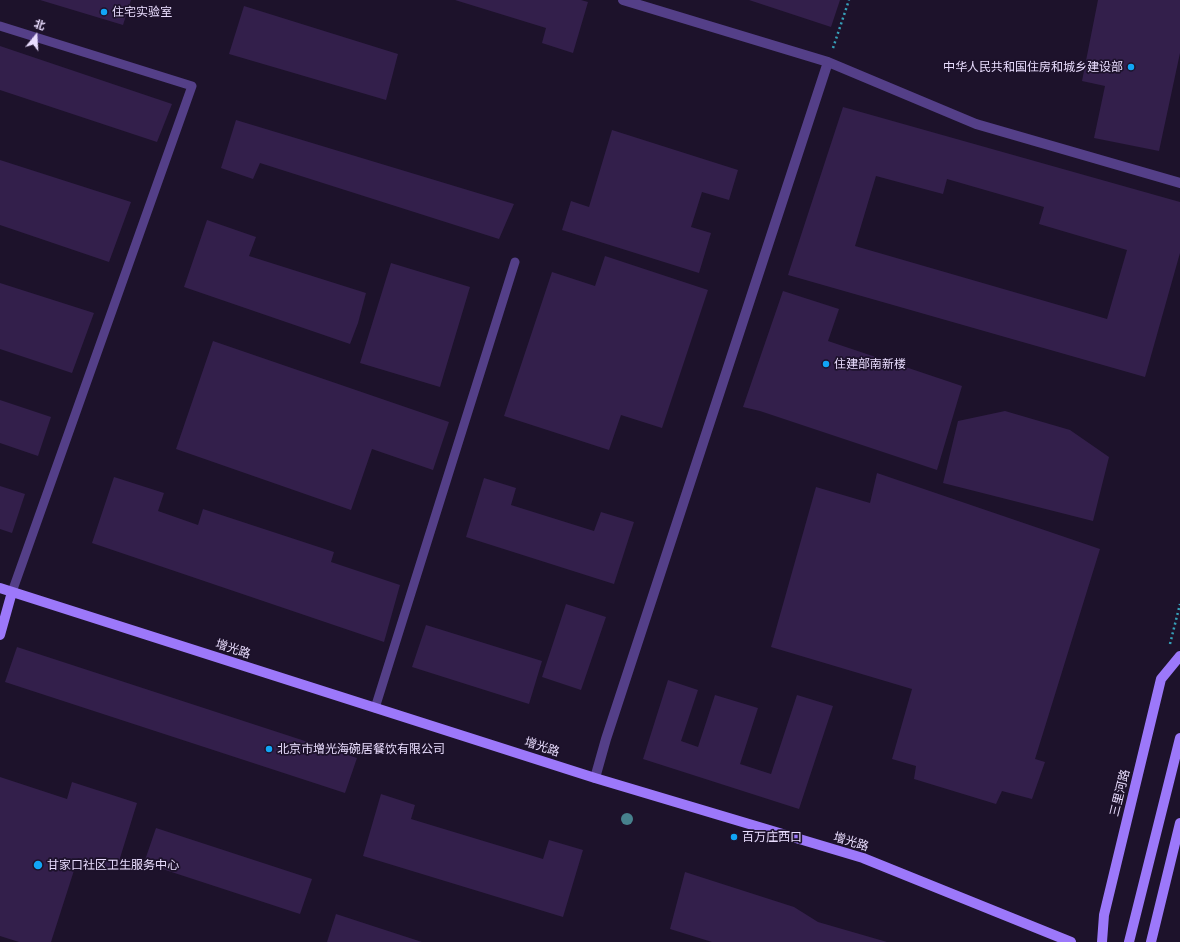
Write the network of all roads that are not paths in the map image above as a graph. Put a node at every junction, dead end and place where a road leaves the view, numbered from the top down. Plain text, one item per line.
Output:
1 (623, 0) edge
2 (0, 26) edge
3 (828, 62) junction
4 (1180, 183) edge
5 (515, 262) dead end
6 (0, 588) edge
7 (12, 592) junction
8 (0, 635) edge
9 (1180, 656) edge
10 (375, 708) junction
11 (1180, 738) edge
12 (595, 778) junction
13 (1180, 823) edge
14 (1071, 942) edge
15 (1102, 942) edge
16 (1130, 942) edge
17 (1151, 942) edge

1 - 3 street
2 - 7 lane
3 - 4 street
3 - 12 street
5 - 10 lane
6 - 7 street, 增光路
7 - 8 street
7 - 10 street, 增光路
9 - 15 street, 三里河路
10 - 12 street, 增光路
11 - 16 street
12 - 14 street, 增光路
13 - 17 street

